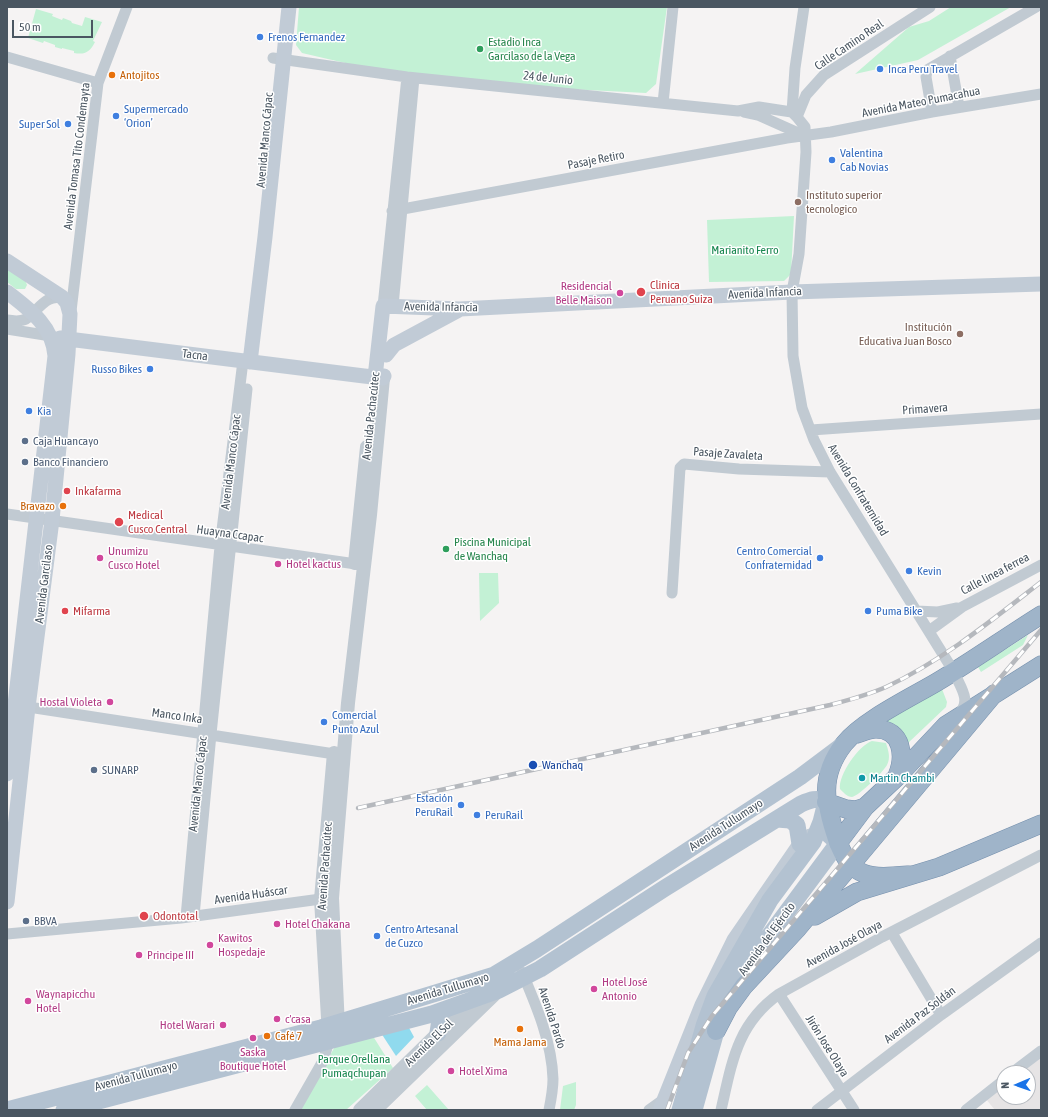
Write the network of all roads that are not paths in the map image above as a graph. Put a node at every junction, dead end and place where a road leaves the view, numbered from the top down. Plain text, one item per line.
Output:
1 (127, 7) edge
2 (280, 7) edge
3 (289, 7) edge
4 (673, 7) edge
5 (804, 7) edge
6 (930, 7) edge
7 (1036, 7) edge
8 (7, 56) edge
9 (950, 56) junction
10 (278, 58) junction
11 (411, 78) junction
12 (98, 83) junction
13 (1041, 94) edge
14 (663, 103) junction
15 (958, 107) junction
16 (738, 111) junction
17 (932, 112) junction
18 (795, 115) junction
19 (805, 136) junction
20 (397, 210) junction
21 (7, 260) edge
22 (1041, 284) edge
23 (7, 292) edge
24 (792, 292) junction
25 (64, 299) junction
26 (388, 306) junction
27 (460, 309) junction
28 (33, 313) junction
29 (70, 314) junction
30 (7, 320) edge
31 (7, 329) edge
32 (49, 332) junction
33 (69, 340) junction
34 (386, 355) junction
35 (246, 362) junction
36 (379, 377) junction
37 (1041, 414) edge
38 (811, 430) junction
39 (830, 472) junction
40 (7, 514) edge
41 (36, 518) junction
42 (52, 520) junction
43 (225, 546) junction
44 (359, 564) junction
45 (1041, 564) edge
46 (672, 593) dead end
47 (962, 607) junction
48 (916, 611) junction
49 (1041, 615) edge
50 (929, 632) junction
51 (1041, 665) edge
52 (954, 672) junction
53 (994, 694) junction
54 (22, 706) junction
55 (959, 715) junction
56 (207, 733) junction
57 (849, 740) junction
58 (339, 755) junction
59 (7, 774) edge
60 (897, 777) junction
61 (823, 800) junction
62 (864, 807) junction
63 (777, 818) junction
64 (1041, 824) edge
65 (818, 831) junction
66 (838, 843) junction
67 (800, 844) junction
68 (1041, 855) edge
69 (852, 866) junction
70 (909, 875) junction
71 (326, 898) junction
72 (761, 898) junction
73 (7, 902) edge
74 (190, 916) junction
75 (798, 928) junction
76 (892, 933) junction
77 (7, 934) edge
78 (751, 934) junction
79 (1041, 943) edge
80 (517, 961) junction
81 (524, 977) junction
82 (496, 982) junction
83 (779, 994) junction
84 (473, 999) junction
85 (432, 1014) junction
86 (941, 1015) junction
87 (332, 1030) junction
88 (716, 1031) junction
89 (438, 1033) junction
90 (1041, 1050) edge
91 (1022, 1065) edge
92 (996, 1086) edge
93 (840, 1091) junction
94 (662, 1105) edge
95 (7, 1110) edge
96 (64, 1110) edge
97 (295, 1110) edge
98 (360, 1110) edge
99 (375, 1110) edge
100 (549, 1110) edge
101 (649, 1110) edge
102 (680, 1110) edge
103 (694, 1110) edge
104 (721, 1110) edge
105 (817, 1110) edge
106 (854, 1110) edge
107 (966, 1110) edge

1 - 12 street, Avenida Tomasa Tito Condemayta
2 - 10 main road, Avenida Manco Cápac
3 - 10 main road, Avenida Manco Cápac
4 - 14 street
5 - 18 street
6 - 18 street, Calle Camino Real
7 - 9 street
8 - 12 street
9 - 15 street
9 - 17 street
10 - 11 street, 24 de Junio
10 - 35 main road, Avenida Manco Cápac
11 - 14 street, 24 de Junio
11 - 20 street, Avenida Pachacútec
12 - 29 street, Avenida Tomasa Tito Condemayta
13 - 15 street, Avenida Mateo Pumacahua
14 - 16 street, 24 de Junio
15 - 17 street, Avenida Mateo Pumacahua
16 - 18 street, 24 de Junio
16 - 19 street
17 - 19 street, Avenida Mateo Pumacahua
18 - 19 street
19 - 20 street, Pasaje Retiro
19 - 24 street, Avenida Confraternidad
20 - 26 street, Avenida Pachacútec
21 - 25 main road
22 - 24 main road, Avenida Infancia
23 - 28 main road
24 - 27 main road, Avenida Infancia
24 - 38 street, Avenida Confraternidad
25 - 28 street
25 - 29 main road, Avenida Garcilaso
26 - 27 main road, Avenida Infancia
26 - 34 main road, Avenida Pachacútec
26 - 36 main road, Avenida Pachacútec
27 - 34 main road
28 - 30 street
28 - 32 main road
29 - 33 main road, Avenida Garcilaso
31 - 32 street, Tacna
32 - 33 main road, Tacna
32 - 41 main road, Avenida Garcilaso
33 - 35 main road, Tacna
33 - 42 main road, Avenida Garcilaso
34 - 36 main road, Avenida Pachacútec
35 - 36 main road, Tacna
35 - 43 street, Avenida Manco Cápac
36 - 44 street, Avenida Pachacútec
37 - 38 street, Primavera
38 - 39 street, Avenida Confraternidad
39 - 46 street, Pasaje Zavaleta
39 - 48 street, Avenida Confraternidad
40 - 41 street, Huayna Ccapac
41 - 42 street, Huayna Ccapac
41 - 54 main road, Avenida Garcilaso
42 - 43 street, Huayna Ccapac
42 - 54 main road, Avenida Garcilaso
43 - 44 street, Huayna Ccapac
43 - 56 street, Avenida Manco Cápac
44 - 58 street, Avenida Pachacútec
45 - 47 street, Calle linea ferrea
47 - 48 street
47 - 50 street
48 - 50 street, Avenida Confraternidad
49 - 52 highway, Avenida Tullumayo
50 - 52 street, Avenida Confraternidad
51 - 53 highway
52 - 55 street, Avenida Confraternidad
52 - 57 highway, Avenida Tullumayo
53 - 55 highway
53 - 69 highway
54 - 56 street, Manco Inka
54 - 59 main road, Avenida Garcilaso
54 - 73 main road, Avenida Garcilaso
55 - 60 highway
56 - 58 street, Manco Inka
56 - 74 street, Avenida Manco Cápac
57 - 60 highway
57 - 61 highway
57 - 80 main road, Avenida Tullumayo
58 - 71 street, Avenida Pachacútec
60 - 62 highway
61 - 62 highway
61 - 63 main road, Avenida Tullumayo
61 - 65 main road, Avenida del Ejército
61 - 66 highway
62 - 66 highway, Avenida del Ejército
63 - 67 main road
63 - 81 main road, Avenida Tullumayo
64 - 70 highway
65 - 66 main road
65 - 67 main road, Avenida del Ejército
65 - 78 main road, Avenida del Ejército
66 - 69 highway
66 - 88 main road, Avenida del Ejército
67 - 72 main road, Avenida del Ejército
68 - 76 street, Avenida José Olaya
69 - 70 highway
69 - 75 highway
70 - 75 highway
71 - 74 street, Avenida Huáscar
71 - 87 street, Avenida Pachacútec
71 - 87 street, Avenida Pachacútec
72 - 78 main road
72 - 94 main road, Avenida del Ejército
74 - 77 street, Avenida Huáscar
75 - 88 highway
76 - 83 street, Avenida José Olaya
76 - 86 street
78 - 102 main road, Avenida del Ejército
79 - 86 street, Avenida Paz Soldán
80 - 81 street, Avenida Pardo
80 - 82 main road, Avenida Tullumayo
81 - 82 main road, Avenida Tullumayo
81 - 100 street, Avenida Pardo
82 - 84 main road, Avenida Tullumayo
82 - 87 main road, Avenida Tullumayo
82 - 99 street, Avenida El Sol
83 - 93 street, Jirón Jose Olaya
83 - 104 street, Avenida José Olaya
84 - 85 main road, Avenida Tullumayo
84 - 89 street, Avenida El Sol
85 - 87 main road, Avenida Tullumayo
85 - 89 main road
86 - 93 street, Avenida Paz Soldán
87 - 95 main road, Avenida Tullumayo
87 - 96 main road, Avenida Tullumayo
87 - 97 street
88 - 103 main road, Avenida del Ejército
89 - 98 street, Avenida El Sol
90 - 91 street
92 - 107 street
93 - 105 street, Avenida Paz Soldán
93 - 106 street, Jirón Jose Olaya
94 - 101 street

